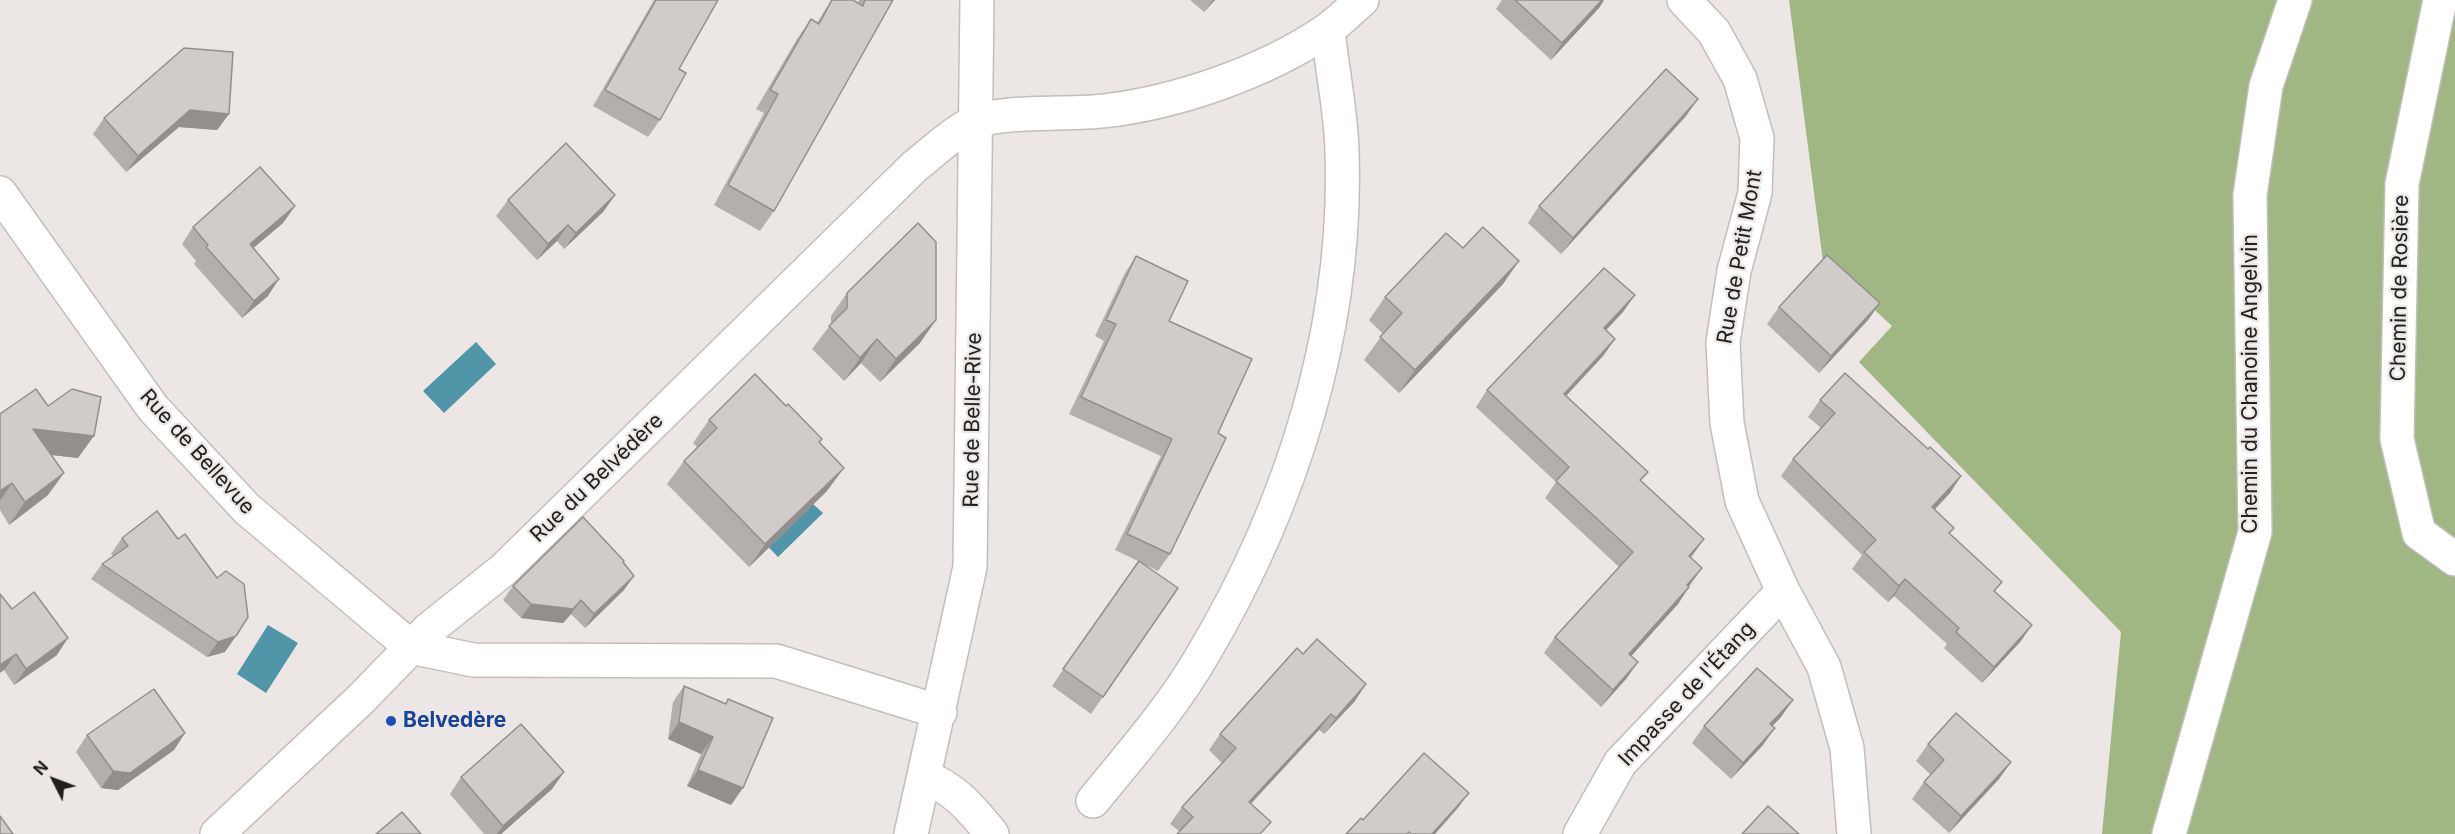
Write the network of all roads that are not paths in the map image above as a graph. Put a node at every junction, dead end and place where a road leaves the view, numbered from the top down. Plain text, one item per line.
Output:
1 (977, 0) edge
2 (1362, 0) edge
3 (1684, 0) edge
4 (2295, 0) edge
5 (2440, 0) edge
6 (1328, 30) junction
7 (977, 121) junction
8 (0, 193) edge
9 (2455, 559) edge
10 (1783, 591) junction
11 (411, 647) junction
12 (940, 712) junction
13 (924, 777) junction
14 (1093, 801) dead end
15 (217, 834) edge
16 (910, 834) edge
17 (992, 834) edge
18 (1580, 834) edge
19 (1854, 834) edge
20 (2169, 834) edge

1 - 7 street, Rue de Belle-Rive
2 - 6 street
3 - 10 street, Rue de Petit Mont
4 - 20 street, Chemin du Chanoine Angelvin
5 - 9 street, Chemin de Rosière
6 - 7 street
6 - 14 street
7 - 11 street, Rue du Belvédère
7 - 12 street, Rue de Belle-Rive
8 - 11 street, Rue de Bellevue
10 - 18 street, Impasse de l'Étang
10 - 19 street, Rue de Petit Mont
11 - 12 street
11 - 15 street, Rue du Belvédère
12 - 13 street, Rue de Belle-Rive
13 - 16 street, Rue de Belle-Rive
13 - 17 street

